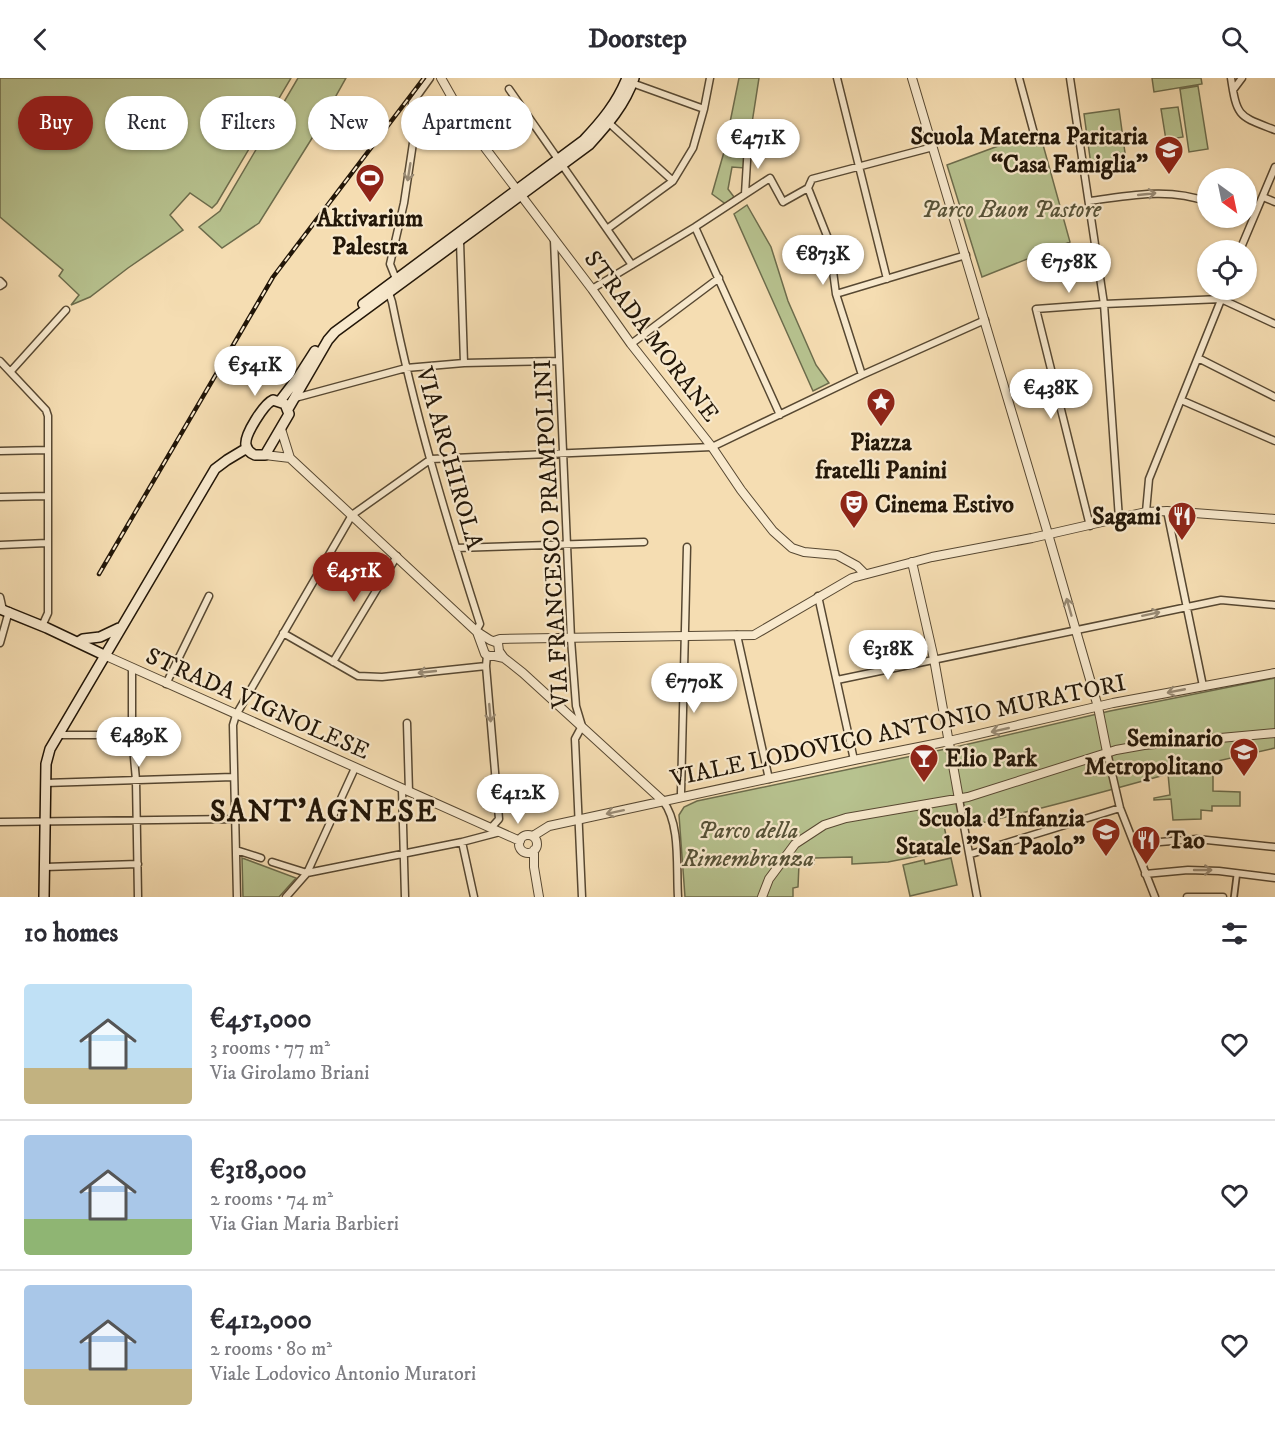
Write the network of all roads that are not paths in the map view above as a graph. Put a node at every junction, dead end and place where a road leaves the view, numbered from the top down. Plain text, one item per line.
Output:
1 (430, 78) edge
2 (441, 78) edge
3 (710, 78) edge
4 (837, 78) edge
5 (912, 78) edge
6 (1019, 78) edge
7 (1071, 78) edge
8 (1231, 78) edge
9 (1242, 78) edge
10 (630, 80) edge
11 (509, 89) dead end
12 (1233, 91) junction
13 (704, 109) junction
14 (606, 121) junction
15 (1275, 130) edge
16 (1035, 136) dead end
17 (748, 145) dead end
18 (933, 147) junction
19 (560, 162) junction
20 (859, 166) junction
21 (1275, 167) edge
22 (672, 180) junction
23 (808, 189) junction
24 (519, 193) junction
25 (745, 195) junction
26 (1263, 196) junction
27 (1197, 198) edge
28 (1089, 201) junction
29 (1275, 202) edge
30 (1257, 206) edge
31 (695, 227) junction
32 (607, 229) junction
33 (457, 238) junction
34 (554, 239) junction
35 (966, 255) junction
36 (632, 265) junction
37 (719, 278) junction
38 (396, 279) junction
39 (887, 279) junction
40 (0, 281) edge
41 (0, 286) edge
42 (592, 289) junction
43 (389, 293) junction
44 (836, 294) junction
45 (1197, 299) edge
46 (1220, 300) edge
47 (1225, 300) edge
48 (1104, 304) junction
49 (66, 310) dead end
50 (985, 320) junction
51 (1275, 324) edge
52 (631, 344) junction
53 (1198, 358) junction
54 (0, 361) edge
55 (558, 361) junction
56 (464, 363) junction
57 (406, 368) junction
58 (11, 371) junction
59 (862, 375) junction
60 (1275, 397) edge
61 (295, 398) junction
62 (1181, 400) junction
63 (280, 401) junction
64 (288, 409) junction
65 (780, 415) junction
66 (281, 429) junction
67 (1275, 441) edge
68 (712, 447) junction
69 (247, 448) junction
70 (48, 450) junction
71 (0, 451) edge
72 (563, 452) junction
73 (265, 454) junction
74 (290, 458) junction
75 (431, 459) junction
76 (47, 496) junction
77 (0, 497) edge
78 (1167, 511) junction
79 (1146, 512) junction
80 (352, 515) junction
81 (1119, 519) junction
82 (1275, 519) edge
83 (1090, 526) junction
84 (1048, 534) junction
85 (644, 542) dead end
86 (47, 543) junction
87 (0, 545) edge
88 (567, 546) junction
89 (687, 547) dead end
90 (456, 548) junction
91 (397, 556) junction
92 (912, 562) junction
93 (865, 574) junction
94 (209, 596) dead end
95 (818, 596) junction
96 (0, 597) edge
97 (1275, 605) edge
98 (1186, 606) junction
99 (4, 610) edge
100 (42, 626) junction
101 (121, 627) junction
102 (1075, 630) junction
103 (476, 631) junction
104 (283, 633) junction
105 (684, 635) junction
106 (737, 635) junction
107 (571, 639) junction
108 (78, 642) junction
109 (0, 643) edge
110 (494, 649) junction
111 (104, 655) junction
112 (934, 659) junction
113 (333, 662) junction
114 (486, 666) junction
115 (132, 668) junction
116 (1275, 673) edge
117 (837, 680) junction
118 (166, 684) junction
119 (1203, 686) junction
120 (1098, 707) junction
121 (236, 715) junction
122 (407, 723) dead end
123 (582, 726) junction
124 (1275, 733) edge
125 (57, 735) junction
126 (132, 735) junction
127 (949, 741) junction
128 (1107, 752) junction
129 (854, 759) junction
130 (355, 768) junction
131 (233, 777) junction
132 (769, 779) junction
133 (136, 780) junction
134 (45, 783) junction
135 (406, 791) junction
136 (681, 793) dead end
137 (959, 799) junction
138 (663, 801) junction
139 (1120, 808) junction
140 (234, 819) junction
141 (579, 819) junction
142 (138, 821) junction
143 (0, 822) edge
144 (45, 823) junction
145 (491, 828) junction
146 (500, 832) junction
147 (533, 837) junction
148 (520, 841) junction
149 (462, 842) junction
150 (1135, 844) junction
151 (1275, 847) edge
152 (236, 850) junction
153 (534, 850) junction
154 (524, 852) junction
155 (405, 854) junction
156 (971, 854) junction
157 (261, 858) dead end
158 (272, 861) dead end
159 (138, 864) junction
160 (45, 867) junction
161 (534, 867) junction
162 (307, 873) junction
163 (1237, 873) junction
164 (1145, 874) junction
165 (1275, 878) edge
166 (763, 894) edge
167 (44, 897) edge
168 (138, 897) edge
169 (237, 897) edge
170 (286, 897) edge
171 (405, 897) edge
172 (474, 897) edge
173 (539, 897) edge
174 (582, 897) edge
175 (678, 897) edge
176 (977, 897) edge
177 (1155, 897) edge
178 (1187, 897) edge
179 (1223, 897) edge
180 (1234, 897) edge

1 -> 38 street
2 - 24 street, STRADA MORANE
3 - 13 street
4 - 20 street
5 - 18 street
6 - 16 street
7 - 28 street
8 - 12 street
9 - 12 street
10 - 13 street
10 - 14 main road
11 - 19 street
12 - 15 street
13 - 22 street
14 - 19 main road
14 - 22 street
17 - 25 street
18 - 20 street
18 - 35 street
19 - 24 main road
19 - 32 street
20 - 23 street
20 - 39 street
21 - 26 street
22 - 32 street
23 - 25 street
23 - 44 street
24 - 33 main road
24 - 34 street, STRADA MORANE
25 - 31 street
26 - 29 street
26 - 30 street
28 -> 27 street
28 - 48 street
31 - 36 street
31 - 37 street
32 - 36 street
33 - 38 main road
33 - 43 main road
33 - 56 street
34 - 42 street, STRADA MORANE
34 - 55 street, VIA FRANCESCO PRAMPOLINI
35 - 39 street
35 - 50 street
36 - 42 street
37 - 52 street
37 - 65 street
38 - 63 main road
39 - 44 street
40 - 41 street
42 - 52 street, STRADA MORANE
43 - 57 street, VIA ARCHIROLA
43 - 61 main road
44 - 59 street
45 - 48 street
46 - 53 street
47 - 51 street
48 - 81 street
48 - 83 street
49 - 58 street
50 - 59 street
50 - 84 street
52 - 68 street, STRADA MORANE
53 - 60 street
53 - 62 street
54 - 58 street
55 - 56 street
55 - 72 street, VIA FRANCESCO PRAMPOLINI
56 - 57 street
57 - 61 street
57 - 75 street, VIA ARCHIROLA
58 - 70 street
59 - 65 street
61 - 64 main road
62 - 67 street
62 - 79 street
63 - 64 main road
63 - 69 main road
64 - 66 main road
65 - 68 street
66 - 73 main road
66 - 74 street
68 - 72 street
68 - 93 street, STRADA MORANE
69 - 73 main road
69 - 101 main road
70 - 71 street
70 - 76 street
72 - 75 street
72 - 88 street, VIA FRANCESCO PRAMPOLINI
73 - 74 street
74 - 80 street
75 - 80 street
75 - 90 street, VIA ARCHIROLA
76 - 77 street
76 - 86 street
78 - 79 street
78 - 82 street
78 - 98 street
79 - 81 street
80 - 91 street
80 - 104 street
81 - 83 street
83 - 84 street
84 - 92 street
102 -> 84 street
85 - 88 street
86 - 87 street
86 - 100 street
88 - 90 street
88 - 107 street, VIA FRANCESCO PRAMPOLINI
89 - 105 street
90 - 103 street, VIA ARCHIROLA
91 - 103 street
91 - 113 street
92 - 93 street
92 - 112 street
93 - 95 street
94 - 118 street
95 - 106 street
95 - 117 street
96 - 99 street
97 - 98 street
102 -> 98 street
98 - 119 street
99 - 100 main road, STRADA VIGNOLESE
99 - 109 street
100 - 108 main road, STRADA VIGNOLESE
101 - 108 main road
101 - 111 main road
102 - 112 street
102 - 120 street
103 - 110 street
104 - 113 street
104 - 121 street
105 - 106 street
105 - 107 street
105 - 136 street
106 - 132 street
107 - 110 street
107 - 123 street, VIA FRANCESCO PRAMPOLINI
108 - 111 main road, STRADA VIGNOLESE
110 - 114 street
110 - 123 street
111 - 115 street, STRADA VIGNOLESE
111 - 125 main road
112 - 117 street
112 - 127 street
114 -> 113 street
114 -> 145 street
115 - 118 street, STRADA VIGNOLESE
115 - 126 street
116 - 119 street, VIALE LODOVICO ANTONIO MURATORI
117 - 129 street
118 - 121 street, STRADA VIGNOLESE
119 -> 120 street, VIALE LODOVICO ANTONIO MURATORI
120 -> 127 street, VIALE LODOVICO ANTONIO MURATORI
120 - 128 street
121 - 130 street, STRADA VIGNOLESE
121 - 131 street
122 - 135 street
123 - 138 street
123 - 141 street, VIA FRANCESCO PRAMPOLINI
124 - 128 street
125 - 126 street
125 - 134 main road
126 - 133 street
127 - 129 street, VIALE LODOVICO ANTONIO MURATORI
127 - 137 street
128 - 137 street
128 - 139 street
129 - 132 street, VIALE LODOVICO ANTONIO MURATORI
130 - 135 street, STRADA VIGNOLESE
130 - 162 street
131 - 133 street
131 - 140 street
132 - 138 street, VIALE LODOVICO ANTONIO MURATORI
133 - 134 street
133 - 142 street
134 - 144 main road
135 - 145 street, STRADA VIGNOLESE
135 - 155 street
137 - 156 street
137 - 166 street
138 -> 141 street, VIALE LODOVICO ANTONIO MURATORI
138 - 175 street
139 - 150 street
139 - 156 street
140 - 142 street
140 - 152 street
141 - 147 street, VIALE LODOVICO ANTONIO MURATORI
141 - 174 street, VIA FRANCESCO PRAMPOLINI
142 - 144 street
142 - 159 street
143 - 144 street
144 - 160 main road
145 - 146 street, STRADA VIGNOLESE
146 - 148 street
146 - 149 street
147 - 148 street, VIALE LODOVICO ANTONIO MURATORI
147 - 153 street
148 - 154 street
149 - 155 street
149 - 172 street
150 - 151 street
150 - 164 street
152 - 157 street
152 - 169 street
153 - 154 street
153 - 161 street
154 - 161 street
155 - 162 street
155 - 171 street
156 - 176 street
158 - 162 street
159 - 160 street
159 - 168 street
160 - 167 main road
161 - 173 street
162 - 170 street
164 -> 163 street
163 - 165 street
163 - 180 street
164 - 177 street
178 - 179 street

